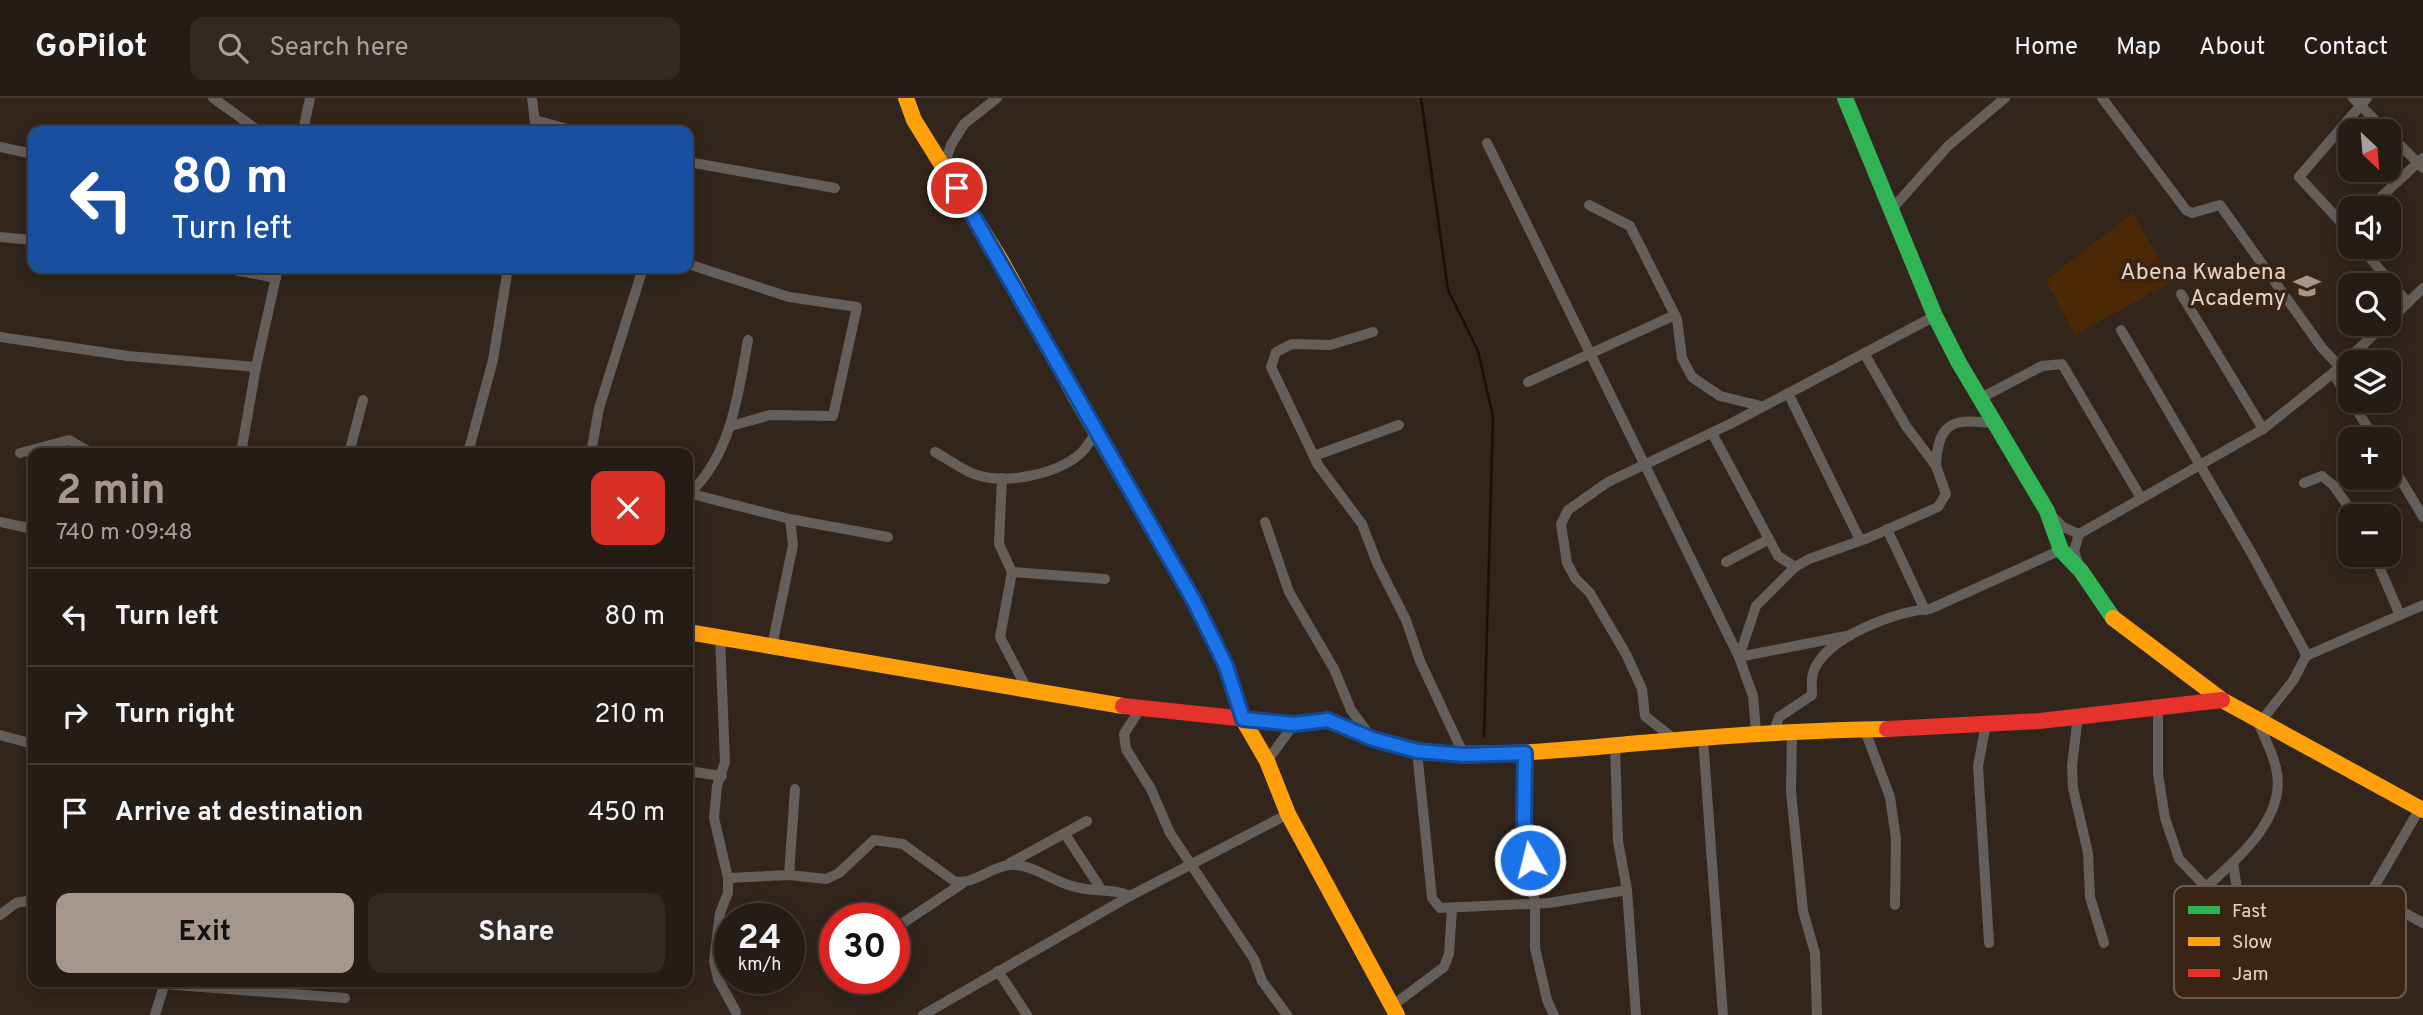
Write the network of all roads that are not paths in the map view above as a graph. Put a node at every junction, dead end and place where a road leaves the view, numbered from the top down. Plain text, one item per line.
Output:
1 (213, 98) edge
2 (310, 98) edge
3 (532, 98) edge
4 (906, 98) edge
5 (997, 98) edge
6 (1844, 98) edge
7 (2005, 98) edge
8 (2102, 98) edge
9 (2360, 101) edge
10 (2376, 119) edge
11 (252, 126) edge
12 (304, 126) edge
13 (535, 126) edge
14 (1487, 143) dead end
15 (2401, 144) edge
16 (0, 147) edge
17 (28, 153) edge
18 (693, 163) edge
19 (2421, 163) edge
20 (944, 165) junction
21 (835, 188) dead end
22 (2383, 196) edge
23 (1589, 205) dead end
24 (1892, 209) junction
25 (2338, 218) edge
26 (0, 237) edge
27 (28, 240) edge
28 (2371, 259) edge
29 (693, 266) edge
30 (277, 273) edge
31 (507, 273) edge
32 (641, 273) edge
33 (2423, 288) edge
34 (2181, 294) dead end
35 (2408, 303) junction
36 (2401, 309) edge
37 (1675, 314) junction
38 (1935, 316) junction
39 (2121, 330) dead end
40 (1373, 332) dead end
41 (2372, 336) edge
42 (0, 337) edge
43 (748, 340) dead end
44 (1864, 353) junction
45 (1589, 355) junction
46 (256, 367) junction
47 (2337, 370) junction
48 (1528, 382) dead end
49 (1788, 393) junction
50 (1980, 398) junction
51 (363, 400) dead end
52 (1760, 406) junction
53 (1996, 424) junction
54 (1399, 425) dead end
55 (731, 426) junction
56 (2263, 429) junction
57 (1097, 432) junction
58 (1712, 433) junction
59 (39, 448) edge
60 (83, 448) edge
61 (242, 448) edge
62 (350, 448) edge
63 (469, 448) edge
64 (592, 448) edge
65 (28, 451) edge
66 (935, 452) dead end
67 (20, 453) dead end
68 (1314, 456) junction
69 (1643, 464) junction
70 (2198, 464) junction
71 (1936, 466) junction
72 (1002, 478) junction
73 (2401, 480) edge
74 (2304, 483) dead end
75 (693, 490) edge
76 (693, 494) edge
77 (2141, 498) junction
78 (2346, 504) edge
79 (2047, 511) junction
80 (2423, 517) edge
81 (790, 519) junction
82 (0, 522) edge
83 (1265, 522) dead end
84 (28, 528) edge
85 (1887, 529) junction
86 (2079, 534) junction
87 (888, 537) dead end
88 (1769, 539) junction
89 (1860, 541) junction
90 (2061, 550) junction
91 (1726, 562) dead end
92 (1795, 567) junction
93 (2379, 567) edge
94 (2081, 571) junction
95 (1012, 572) junction
96 (1105, 579) dead end
97 (2423, 605) edge
98 (1925, 610) junction
99 (2400, 615) junction
100 (693, 633) edge
101 (1851, 635) junction
102 (720, 636) junction
103 (772, 646) junction
104 (2306, 656) junction
105 (1739, 657) junction
106 (1027, 690) junction
107 (2222, 700) junction
108 (2158, 707) junction
109 (1140, 709) junction
110 (2078, 716) junction
111 (1243, 719) junction
112 (2258, 719) junction
113 (1294, 724) junction
114 (1986, 724) junction
115 (1864, 728) junction
116 (1792, 730) junction
117 (1774, 731) junction
118 (1755, 732) junction
119 (0, 736) edge
120 (1703, 738) junction
121 (1373, 739) junction
122 (1677, 741) junction
123 (28, 743) edge
124 (1615, 746) junction
125 (1417, 751) junction
126 (1525, 753) junction
127 (1464, 755) junction
128 (1267, 761) junction
129 (693, 773) edge
130 (722, 776) junction
131 (795, 789) dead end
132 (2421, 809) edge
133 (1288, 814) junction
134 (1087, 821) dead end
135 (1066, 834) junction
136 (2234, 862) junction
137 (1192, 863) junction
138 (1006, 865) junction
139 (789, 875) junction
140 (728, 878) junction
141 (963, 883) junction
142 (2205, 886) edge
143 (2207, 886) edge
144 (2237, 886) edge
145 (2375, 886) edge
146 (1101, 889) junction
147 (1627, 891) junction
148 (1130, 896) junction
149 (28, 901) edge
150 (1535, 904) junction
151 (1895, 905) dead end
152 (1452, 909) junction
153 (2406, 914) edge
154 (0, 915) edge
155 (910, 918) edge
156 (2423, 923) edge
157 (1989, 943) dead end
158 (2104, 943) dead end
159 (998, 971) junction
160 (164, 987) edge
161 (213, 987) edge
162 (345, 998) dead end
163 (736, 1012) dead end
164 (1394, 1012) edge
165 (155, 1015) edge
166 (923, 1015) edge
167 (1027, 1015) edge
168 (1287, 1015) edge
169 (1554, 1015) edge
170 (1636, 1015) edge
171 (1723, 1015) edge
172 (1817, 1015) edge

1 - 11 street
2 - 12 street
3 - 13 street
4 - 20 street
5 - 20 street
6 - 24 street
7 - 24 street
8 - 47 street
9 - 10 street
9 - 25 street
14 - 45 street
15 - 19 street
16 - 17 street
18 - 21 street
19 - 22 street
20 - 57 street
23 - 37 street
24 - 38 street
26 - 27 street
28 - 35 street
29 - 55 street
30 - 46 street
31 - 63 street
32 - 64 street
33 - 35 street
34 - 56 street
35 - 36 street
37 - 45 street
37 - 52 street
38 - 44 street
38 - 50 street
39 - 70 street
40 - 68 street
41 - 47 street
42 - 46 street
43 - 55 street
44 - 49 street
44 - 71 street
45 - 48 street
45 - 69 street
46 - 61 street
47 - 56 street
49 - 52 street
49 - 89 street
50 - 53 street
50 - 77 street
51 - 62 street
52 - 58 street
53 - 71 street
53 - 79 street
54 - 68 street
55 - 75 street
56 - 70 street
57 - 72 street
57 - 111 street
58 - 69 street
58 - 88 street
59 - 60 street
65 - 67 street
66 - 72 street
68 - 127 street
69 - 105 street
69 - 122 street
70 - 77 street
70 - 104 street
71 - 85 street
72 - 95 street
73 - 80 street
74 - 78 street
76 - 81 street
77 - 86 street
79 - 86 street
79 - 90 street
81 - 87 street
81 - 103 street
82 - 84 street
83 - 121 street
85 - 89 street
85 - 98 street
86 - 94 street
88 - 91 street
88 - 92 street
89 - 92 street
90 - 94 street
90 - 98 street
92 - 105 street
93 - 99 street
94 - 107 street
95 - 96 street
95 - 106 street
97 - 99 street
98 - 101 street
99 - 104 street
100 - 102 street
101 - 105 street
101 - 117 street
102 - 103 street
102 - 130 street
103 - 106 street
104 - 112 street
105 - 118 street
106 - 109 street
107 - 108 street
107 - 112 street
108 - 110 street
108 - 142 street
109 - 111 street
109 - 137 street
110 - 114 street
110 - 158 street
111 - 113 street
111 - 128 street
112 - 132 street
112 - 136 street
113 - 121 street
113 - 128 street
114 - 115 street
114 - 157 street
115 - 116 street
115 - 151 street
116 - 117 street
116 - 172 street
117 - 118 street
118 - 120 street
119 - 123 street
120 - 122 street
120 - 171 street
121 - 125 street
122 - 124 street
124 - 126 street
124 - 147 street
125 - 127 street
125 - 152 street
126 - 127 street
126 - 150 street
128 - 133 street
129 - 130 street
130 - 140 street
131 - 139 street
132 - 145 street
133 - 137 street
133 - 164 street
134 - 135 street
135 - 138 street
135 - 146 street
136 - 143 street
136 - 144 street
137 - 148 street
137 - 168 street
138 - 141 street
138 - 146 street
139 - 140 street
139 - 141 street
140 - 163 street
141 - 155 street
146 - 148 street
147 - 150 street
147 - 170 street
148 - 159 street
149 - 154 street
150 - 152 street
150 - 169 street
152 - 164 street
153 - 156 street
159 - 166 street
159 - 167 street
160 - 165 street
161 - 162 street

